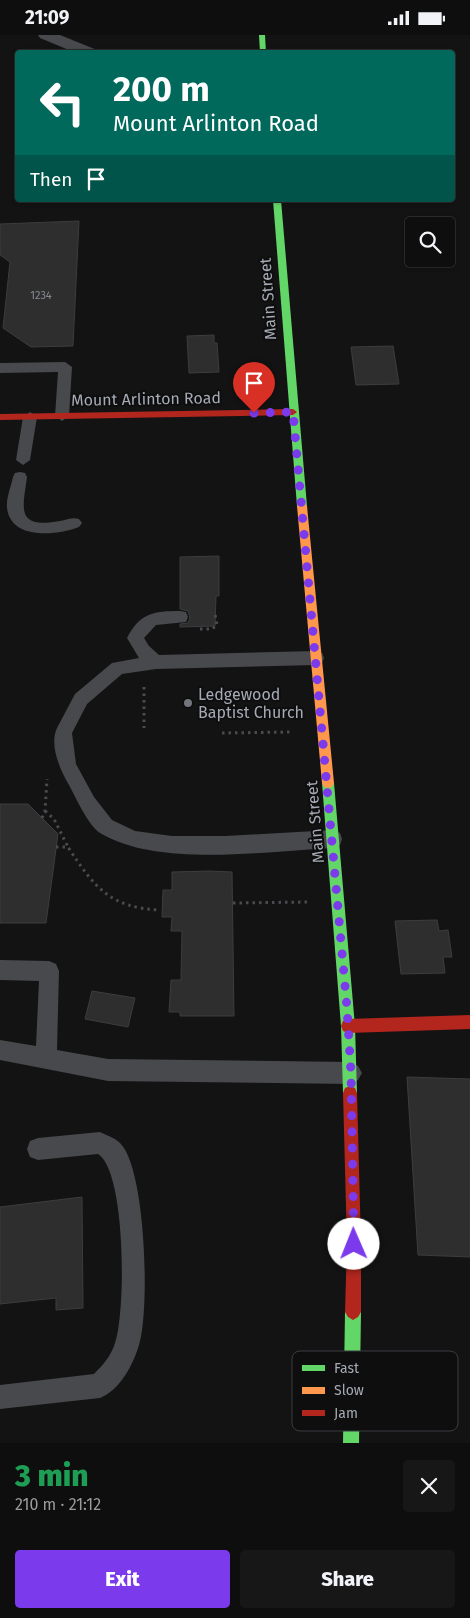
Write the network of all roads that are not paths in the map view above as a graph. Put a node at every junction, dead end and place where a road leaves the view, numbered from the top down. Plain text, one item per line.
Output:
1 (46, 35) edge
2 (262, 35) edge
3 (84, 50) edge
4 (264, 50) edge
5 (277, 202) edge
6 (0, 368) edge
7 (293, 412) junction
8 (62, 416) junction
9 (0, 417) edge
10 (30, 417) junction
11 (23, 460) dead end
12 (20, 477) dead end
13 (74, 523) dead end
14 (180, 617) dead end
15 (316, 659) junction
16 (161, 662) junction
17 (333, 839) junction
18 (0, 970) edge
19 (470, 1022) edge
20 (348, 1026) junction
21 (0, 1050) edge
22 (46, 1058) junction
23 (351, 1073) junction
24 (38, 1149) dead end
25 (353, 1351) edge
26 (0, 1397) edge

1 - 3 street
2 - 4 street
5 - 7 street, Main Street
6 - 8 lane
7 - 8 street, Mount Arlinton Road
7 - 15 street, Main Street
8 - 10 street, Mount Arlinton Road
9 - 10 street, Mount Arlinton Road
10 - 11 lane
12 - 13 lane
14 - 16 lane
15 - 16 lane
15 - 17 street, Main Street
16 - 17 lane
17 - 20 street, Main Street
18 - 22 lane
19 - 20 street
20 - 23 street, Main Street
21 - 22 lane
22 - 23 lane
23 - 25 street, Main Street
24 - 26 lane

